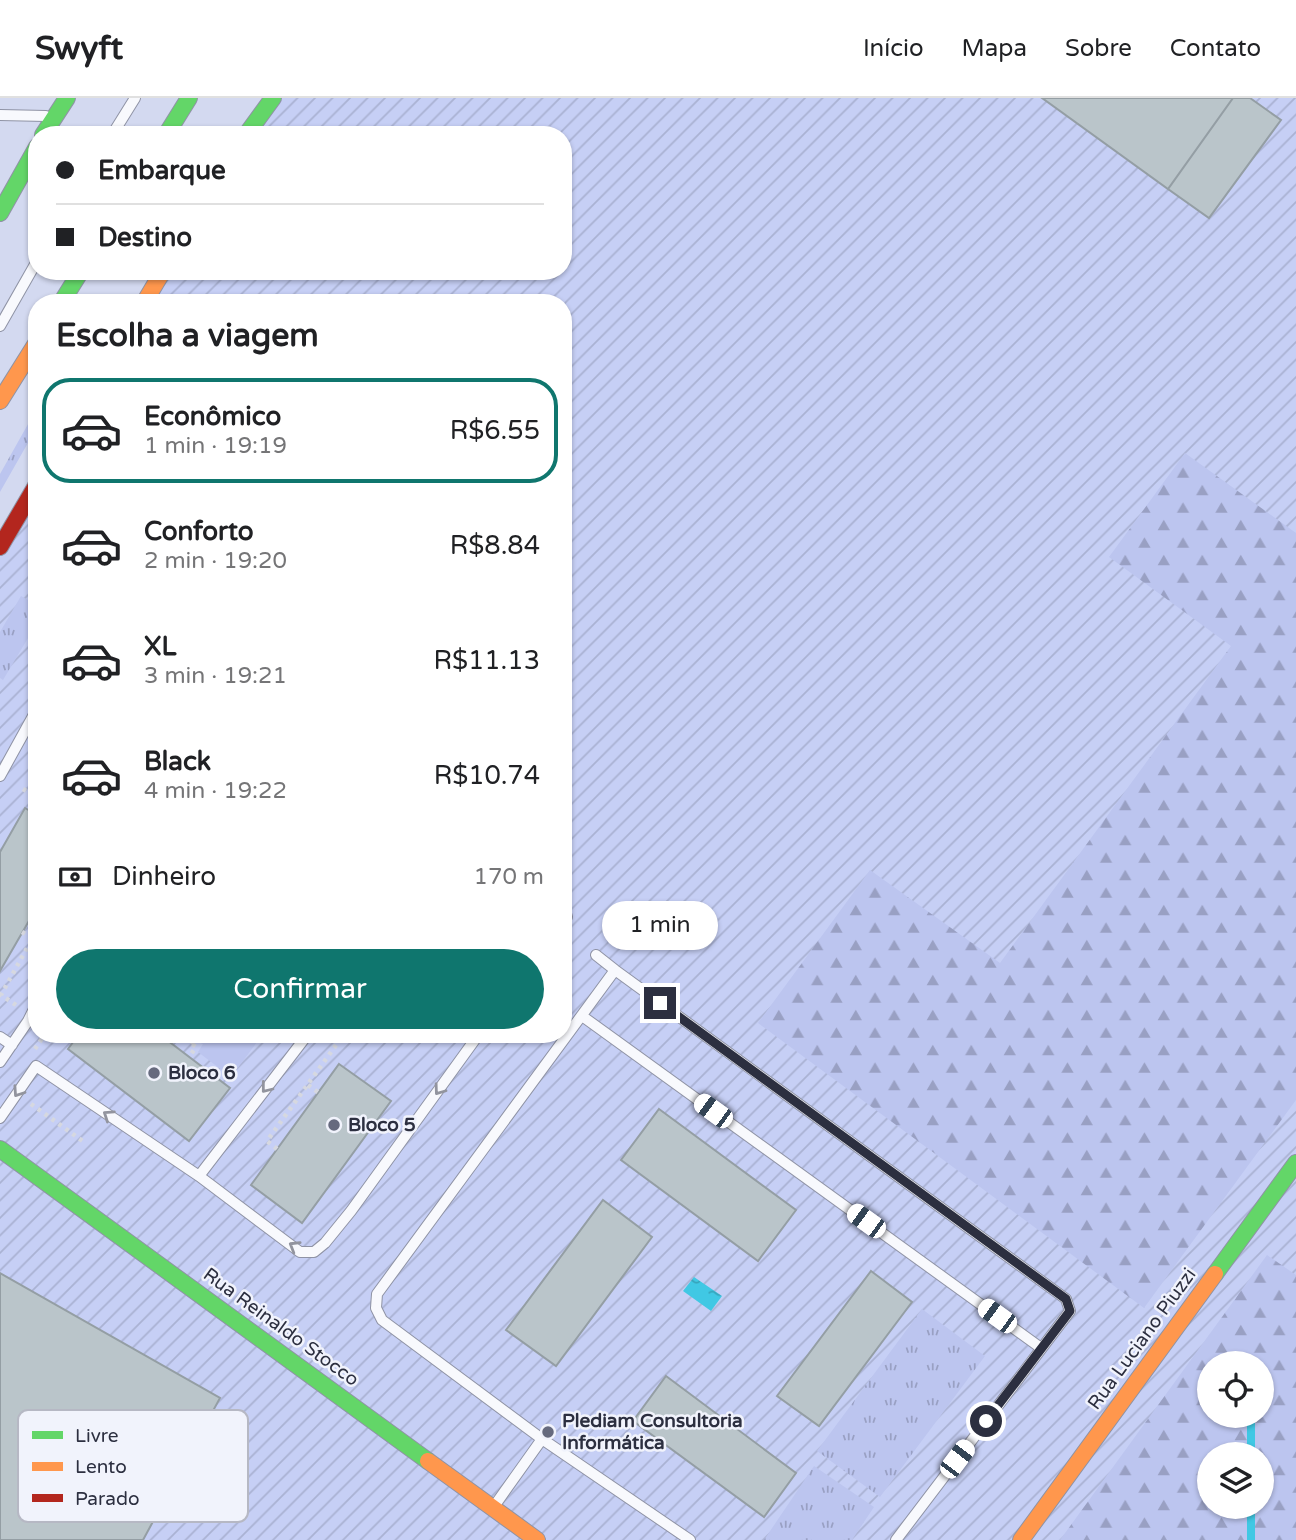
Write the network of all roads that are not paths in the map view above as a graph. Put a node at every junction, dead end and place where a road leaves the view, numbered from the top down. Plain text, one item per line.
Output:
1 (67, 98) edge
2 (81, 98) edge
3 (135, 98) edge
4 (189, 98) edge
5 (273, 98) edge
6 (0, 115) edge
7 (54, 116) junction
8 (48, 126) edge
9 (57, 126) edge
10 (118, 126) edge
11 (172, 126) edge
12 (253, 126) edge
13 (28, 163) edge
14 (0, 213) edge
15 (28, 277) edge
16 (0, 326) edge
17 (28, 356) edge
18 (0, 401) edge
19 (28, 499) edge
20 (0, 547) edge
21 (28, 725) edge
22 (0, 776) edge
23 (596, 955) dead end
24 (615, 970) junction
25 (582, 1016) junction
26 (28, 1018) edge
27 (572, 1030) edge
28 (0, 1037) edge
29 (301, 1043) edge
30 (472, 1043) edge
31 (562, 1043) edge
32 (12, 1045) junction
33 (0, 1062) edge
34 (0, 1118) edge
35 (0, 1149) edge
36 (1296, 1163) edge
37 (199, 1176) junction
38 (1041, 1348) junction
39 (542, 1439) junction
40 (493, 1508) junction
41 (537, 1540) edge
42 (690, 1540) edge
43 (896, 1540) edge
44 (1021, 1540) edge

1 - 7 main road
2 - 7 lane
3 - 10 lane
4 - 11 main road
5 - 12 main road
6 - 7 lane
7 - 8 main road
7 - 9 lane
13 - 14 main road
15 - 16 lane
17 - 18 main road
19 - 20 main road
21 - 22 lane
23 - 24 lane
24 - 25 lane
24 - 38 lane
25 - 27 lane
25 - 38 lane
26 - 32 lane
28 - 32 lane
29 -> 37 lane
30 -> 37 lane
31 - 39 lane
32 - 33 lane
37 -> 34 lane
35 - 40 main road, Rua Reinaldo Stocco
36 - 44 main road, Rua Luciano Piuzzi
38 - 43 lane
39 - 40 lane
39 - 42 lane
40 - 41 main road, Rua Reinaldo Stocco

